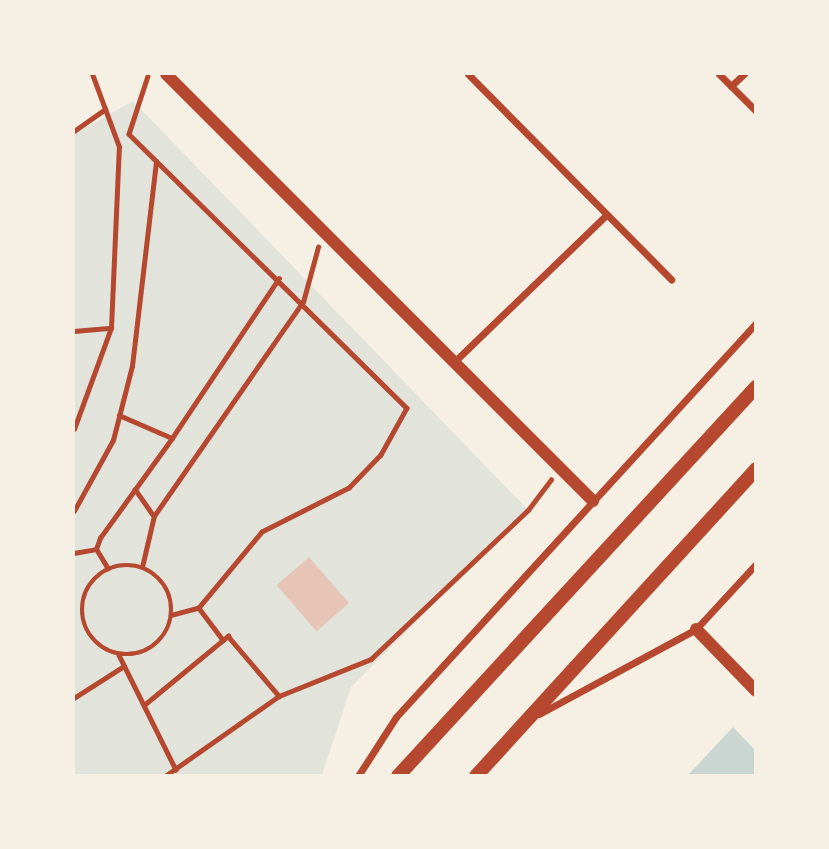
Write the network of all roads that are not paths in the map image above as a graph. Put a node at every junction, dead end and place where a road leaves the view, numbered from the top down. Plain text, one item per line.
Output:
1 (166, 74) edge
2 (468, 74) edge
3 (719, 74) edge
4 (744, 74) edge
5 (731, 86) junction
6 (755, 111) edge
7 (606, 215) junction
8 (671, 279) dead end
9 (755, 323) edge
10 (452, 364) junction
11 (755, 387) edge
12 (755, 469) edge
13 (593, 501) junction
14 (755, 564) edge
15 (696, 629) junction
16 (755, 691) edge
17 (532, 718) junction
18 (358, 775) edge
19 (398, 775) edge
20 (476, 775) edge

1 - 10 street
2 - 7 street
3 - 5 street
4 - 5 street
5 - 6 street
7 - 8 street
7 - 10 street
9 - 13 street
10 - 13 street
11 - 19 main road
12 - 17 main road
13 - 18 street
14 - 15 street
15 - 16 street
15 - 17 street
17 - 20 main road

